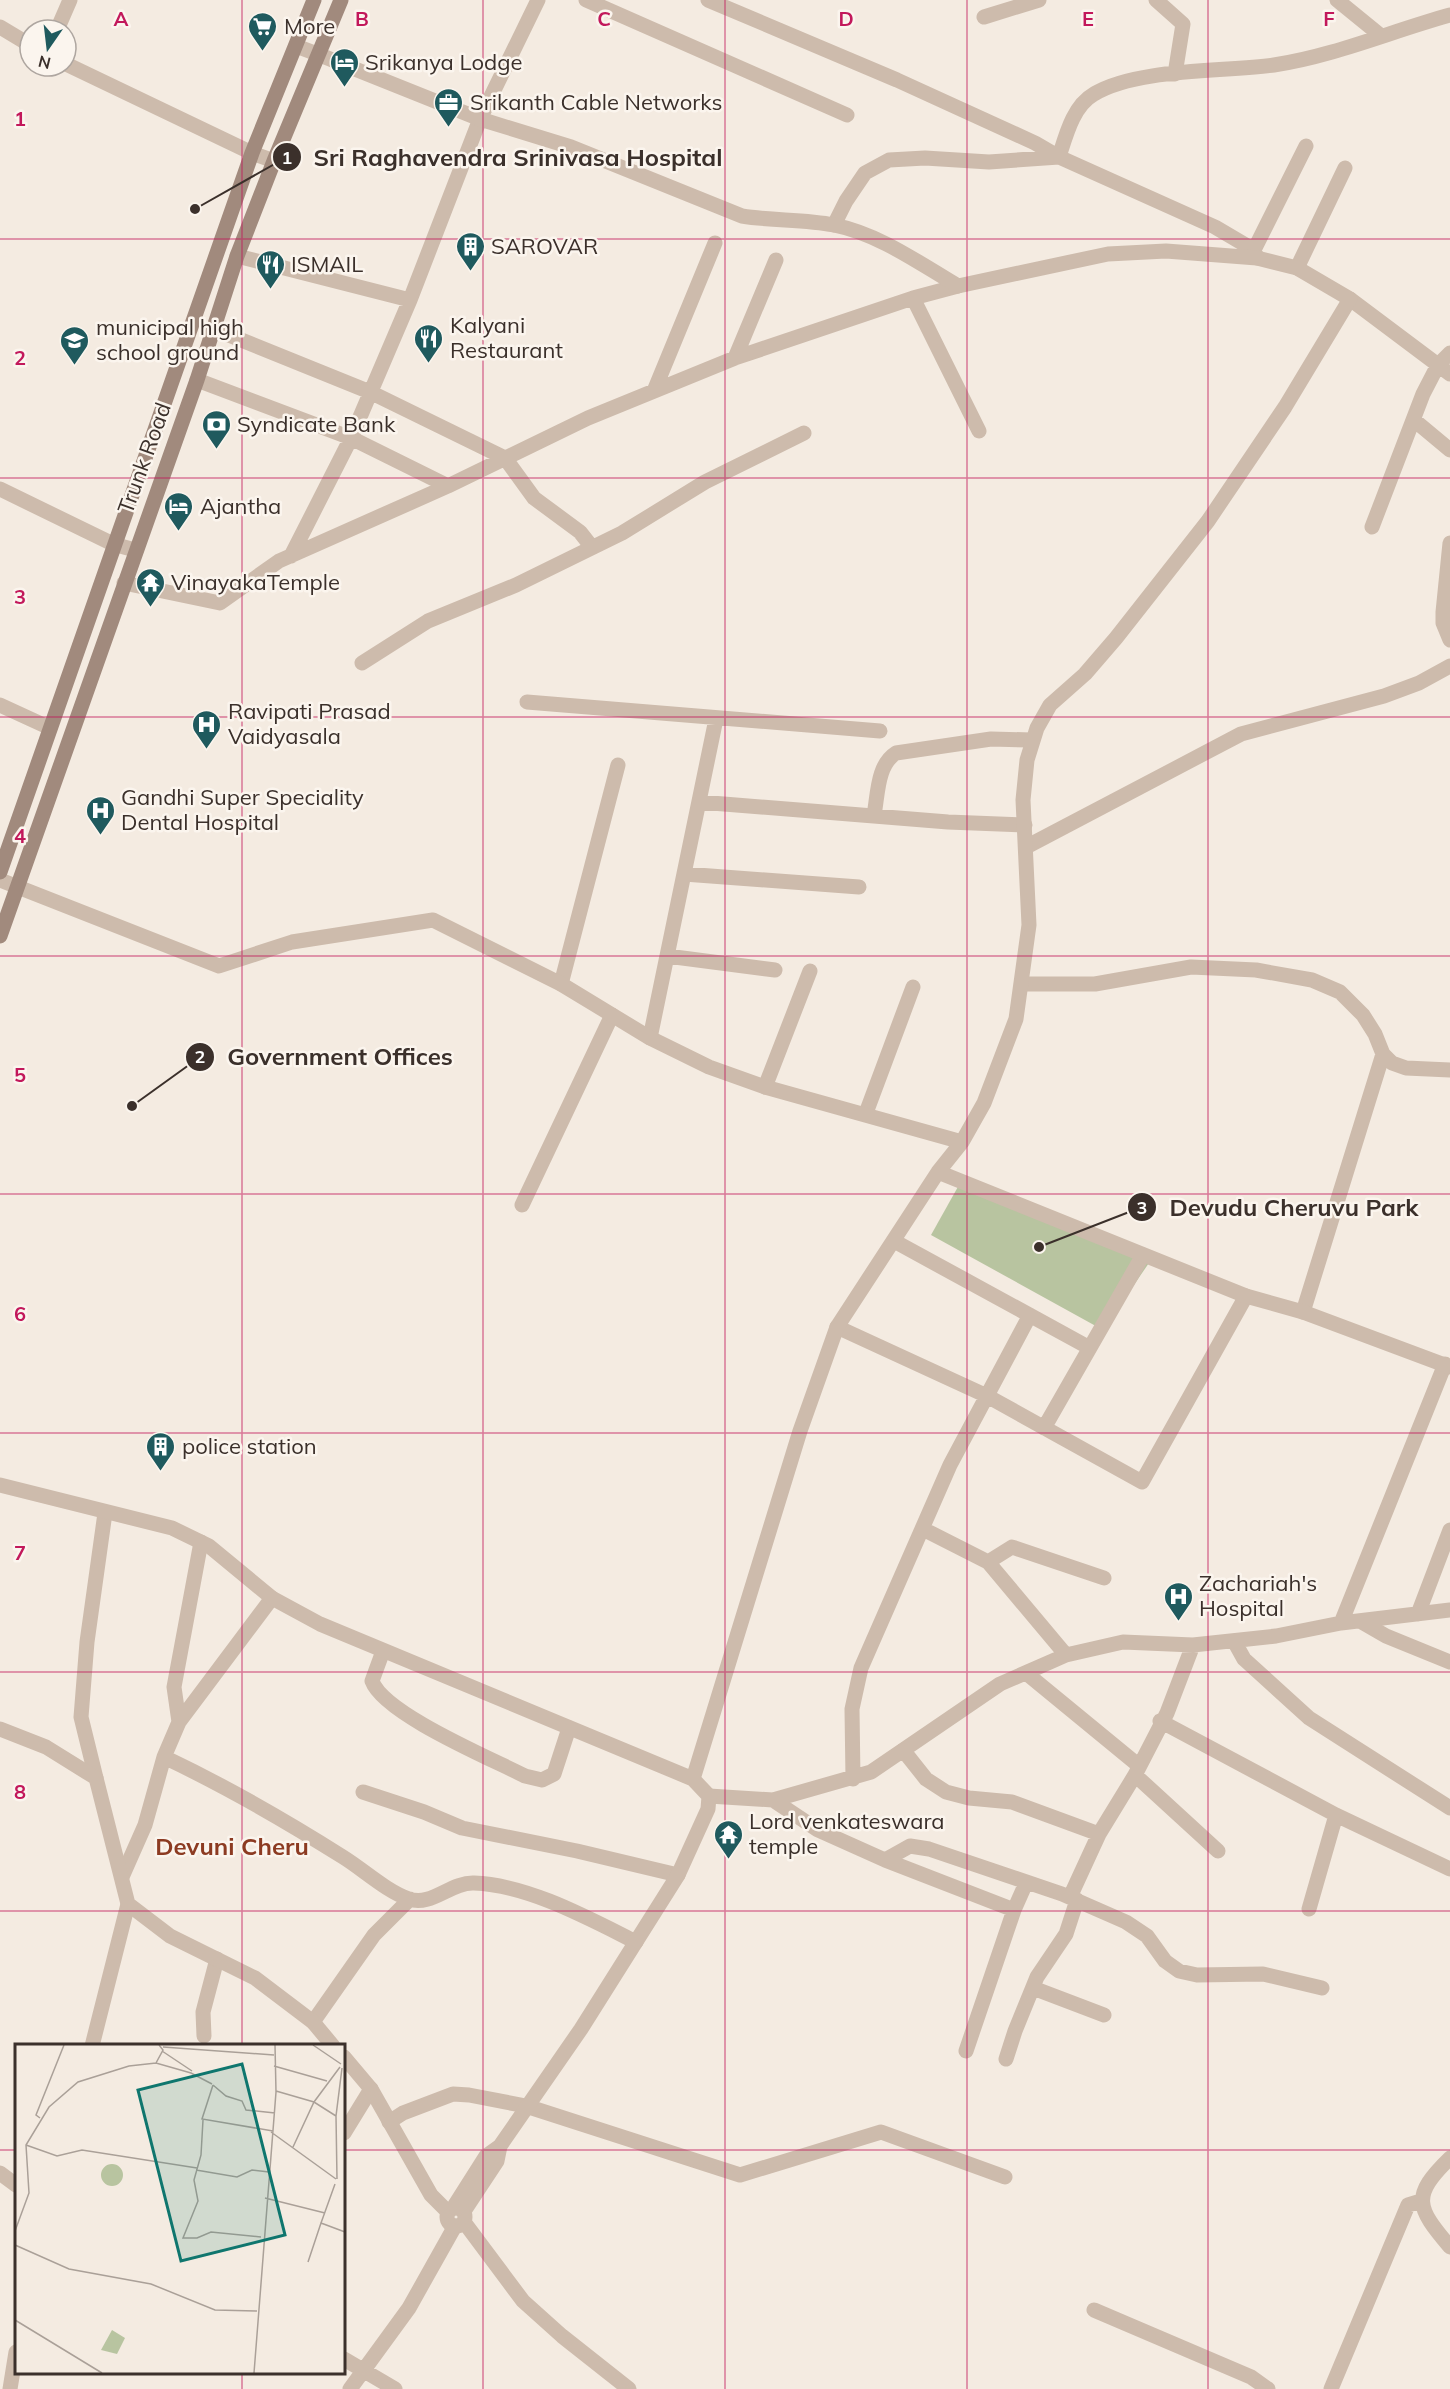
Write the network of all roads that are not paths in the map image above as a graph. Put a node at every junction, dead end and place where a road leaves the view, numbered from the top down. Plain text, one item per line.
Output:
1 (70, 0) edge
2 (314, 0) edge
3 (341, 0) edge
4 (538, 0) edge
5 (586, 0) edge
6 (708, 0) edge
7 (1039, 0) edge
8 (1156, 0) edge
9 (1337, 0) edge
10 (1009, 4) edge
11 (1450, 15) edge
12 (984, 17) dead end
13 (62, 18) edge
14 (0, 27) edge
15 (1380, 35) junction
16 (18, 38) edge
17 (296, 46) junction
18 (320, 55) junction
19 (78, 70) edge
20 (1175, 74) junction
21 (847, 115) dead end
22 (480, 119) junction
23 (1306, 146) dead end
24 (252, 153) junction
25 (1059, 157) junction
26 (274, 161) junction
27 (1345, 168) dead end
28 (834, 225) junction
29 (715, 243) dead end
30 (1256, 254) junction
31 (237, 256) junction
32 (776, 260) dead end
33 (1297, 268) junction
34 (958, 285) junction
35 (913, 297) junction
36 (1350, 299) junction
37 (410, 300) junction
38 (214, 329) junction
39 (1450, 354) edge
40 (735, 358) junction
41 (1444, 370) edge
42 (197, 380) junction
43 (654, 391) junction
44 (370, 392) junction
45 (1414, 420) junction
46 (979, 431) dead end
47 (804, 433) dead end
48 (351, 438) junction
49 (1450, 450) edge
50 (505, 458) junction
51 (448, 486) junction
52 (0, 489) edge
53 (1372, 527) dead end
54 (1450, 543) edge
55 (113, 544) junction
56 (591, 546) junction
57 (135, 550) junction
58 (291, 556) junction
59 (124, 583) junction
60 (1450, 640) edge
61 (362, 663) dead end
62 (1450, 666) edge
63 (527, 702) dead end
64 (0, 705) edge
65 (716, 719) junction
66 (50, 728) junction
67 (880, 731) dead end
68 (1031, 740) junction
69 (618, 765) dead end
70 (699, 802) junction
71 (874, 815) junction
72 (1024, 825) junction
73 (1026, 847) junction
74 (0, 872) edge
75 (684, 874) junction
76 (0, 880) edge
77 (18, 886) junction
78 (860, 887) dead end
79 (0, 936) edge
80 (667, 956) junction
81 (775, 970) dead end
82 (810, 971) dead end
83 (561, 984) junction
84 (1023, 984) junction
85 (913, 987) dead end
86 (612, 1015) junction
87 (650, 1038) junction
88 (1383, 1054) junction
89 (1450, 1070) edge
90 (765, 1087) junction
91 (866, 1113) junction
92 (962, 1142) junction
93 (938, 1172) junction
94 (522, 1205) dead end
95 (894, 1240) junction
96 (1143, 1255) junction
97 (1246, 1296) junction
98 (1303, 1312) junction
99 (1030, 1315) junction
100 (837, 1327) junction
101 (1088, 1347) junction
102 (1447, 1365) edge
103 (987, 1396) junction
104 (1044, 1428) junction
105 (0, 1485) edge
106 (105, 1513) junction
107 (923, 1529) junction
108 (1450, 1530) edge
109 (201, 1542) junction
110 (988, 1562) junction
111 (1104, 1578) dead end
112 (272, 1598) junction
113 (1450, 1610) edge
114 (1418, 1614) junction
115 (1360, 1621) junction
116 (1341, 1623) junction
117 (1234, 1641) junction
118 (1193, 1645) junction
119 (383, 1651) junction
120 (1066, 1655) junction
121 (1450, 1662) edge
122 (1026, 1672) junction
123 (1160, 1721) junction
124 (179, 1722) junction
125 (568, 1728) junction
126 (0, 1729) edge
127 (903, 1750) junction
128 (164, 1757) junction
129 (1137, 1770) junction
130 (96, 1778) junction
131 (693, 1779) junction
132 (853, 1779) junction
133 (363, 1792) dead end
134 (709, 1796) junction
135 (773, 1800) junction
136 (1450, 1808) edge
137 (1336, 1815) junction
138 (1099, 1834) junction
139 (1218, 1851) dead end
140 (885, 1860) junction
141 (1450, 1869) edge
142 (678, 1875) junction
143 (122, 1877) junction
144 (1026, 1883) junction
145 (410, 1899) junction
146 (1073, 1899) junction
147 (128, 1904) junction
148 (1309, 1909) dead end
149 (1014, 1910) junction
150 (636, 1942) junction
151 (218, 1959) junction
152 (1033, 1988) junction
153 (1322, 1988) dead end
154 (1104, 2015) dead end
155 (313, 2022) junction
156 (204, 2036) dead end
157 (93, 2044) edge
158 (331, 2044) edge
159 (966, 2051) dead end
160 (345, 2058) edge
161 (1006, 2059) dead end
162 (370, 2089) junction
163 (526, 2106) junction
164 (389, 2122) junction
165 (345, 2131) edge
166 (1450, 2158) edge
167 (0, 2173) edge
168 (1005, 2177) dead end
169 (15, 2184) edge
170 (1421, 2201) junction
171 (457, 2216) junction
172 (1450, 2247) edge
173 (1094, 2310) dead end
174 (15, 2358) edge
175 (345, 2360) edge
176 (362, 2372) junction
177 (10, 2389) edge
178 (350, 2389) edge
179 (394, 2389) edge
180 (629, 2389) edge
181 (1268, 2389) edge
182 (1331, 2389) edge

1 - 13 street
2 - 17 main road
3 - 18 main road, Trunk Road
4 - 22 street
5 - 21 street
6 - 25 street
7 - 10 street
8 - 20 street
9 - 15 street
10 - 12 street
11 - 15 street
14 - 16 street
15 - 20 street
17 - 18 street
17 - 24 main road
18 - 22 street
18 - 26 main road, Trunk Road
19 - 24 street
20 - 25 street
22 - 28 street
22 - 37 street
23 - 30 street
24 - 26 street
24 - 55 main road
25 - 28 street
25 - 30 street
26 - 31 main road, Trunk Road
27 - 33 street
28 - 34 street
29 - 43 street
30 - 33 street
30 - 34 street
31 - 37 street
31 - 38 main road, Trunk Road
32 - 40 street
33 - 36 street
34 - 35 street
35 - 40 street
35 - 46 street
36 - 41 street
36 - 68 street
37 - 44 street
38 - 42 main road, Trunk Road
38 - 44 street
39 - 41 street
40 - 43 street
41 - 45 street
42 - 48 street
42 - 57 main road, Trunk Road
43 - 50 street
44 - 48 street
44 - 50 street
45 - 49 street
45 - 53 street
47 - 56 street
48 - 51 street
48 - 58 street
50 - 51 street
50 - 56 street
51 - 58 street
52 - 55 street
54 - 60 street
55 - 57 street
55 - 66 main road
56 - 61 street
57 - 59 main road, Trunk Road
58 - 59 street
59 - 77 main road, Trunk Road
62 - 73 street
63 - 65 street
64 - 66 street
65 - 67 street
65 - 70 street
66 - 74 main road
68 - 71 street
68 - 72 street
69 - 83 street
70 - 71 street
70 - 75 street
71 - 72 street
72 - 73 street
73 - 84 street
75 - 78 street
75 - 80 street
76 - 77 street
77 - 79 main road, Trunk Road
77 - 83 street
80 - 81 street
80 - 87 street
82 - 90 street
83 - 86 street
84 - 88 street
84 - 92 street
85 - 91 street
86 - 87 street
86 - 94 street
87 - 90 street
88 - 89 street
88 - 98 street
90 - 91 street
91 - 92 street
92 - 93 street
93 - 95 street
93 - 96 street
95 - 99 street
95 - 100 street
96 - 97 street
96 - 101 street
97 - 98 street
97 - 104 street
98 - 102 street
99 - 101 street
99 - 103 street
100 - 103 street
100 - 131 street
101 - 104 street
102 - 116 street
103 - 104 street
103 - 107 street
105 - 106 street
106 - 109 street
106 - 130 street
107 - 110 street
107 - 132 street
108 - 114 street
109 - 112 street
109 - 124 street
110 - 111 street
110 - 120 street
112 - 119 street
112 - 124 street
113 - 114 street
114 - 115 street
115 - 116 street
115 - 121 street
116 - 117 street
117 - 118 street
117 - 136 street
118 - 120 street
118 - 123 street
119 - 125 street
119 - 125 street
120 - 122 street
122 - 127 street
122 - 129 street
123 - 129 street
123 - 137 street
124 - 128 street
125 - 131 street
126 - 130 street
127 - 132 street
127 - 138 street
128 - 143 street
128 - 145 street
129 - 138 street
129 - 139 street
130 - 143 street
131 - 134 street
132 - 135 street
133 - 142 street
134 - 135 street
134 - 142 street
135 - 140 street
137 - 141 street
137 - 148 street
138 - 146 street
140 - 144 street
140 - 149 street
142 - 150 street
143 - 147 street
144 - 146 street
144 - 149 street
145 - 150 street
145 - 155 street
146 - 152 street
146 - 153 street
147 - 151 street
147 - 157 street
149 - 159 street
150 - 163 street
151 - 155 street
151 - 156 street
152 - 154 street
152 - 161 street
155 - 158 street
160 - 162 street
162 - 164 street
162 - 165 street
163 - 164 street
163 - 168 street
163 - 171 street
164 - 171 street
166 - 170 street
167 - 169 street
170 - 172 street
170 - 182 street
171 - 176 street
171 - 180 street
173 - 181 street
174 - 177 street
175 - 176 street
176 - 178 street
176 - 179 street

